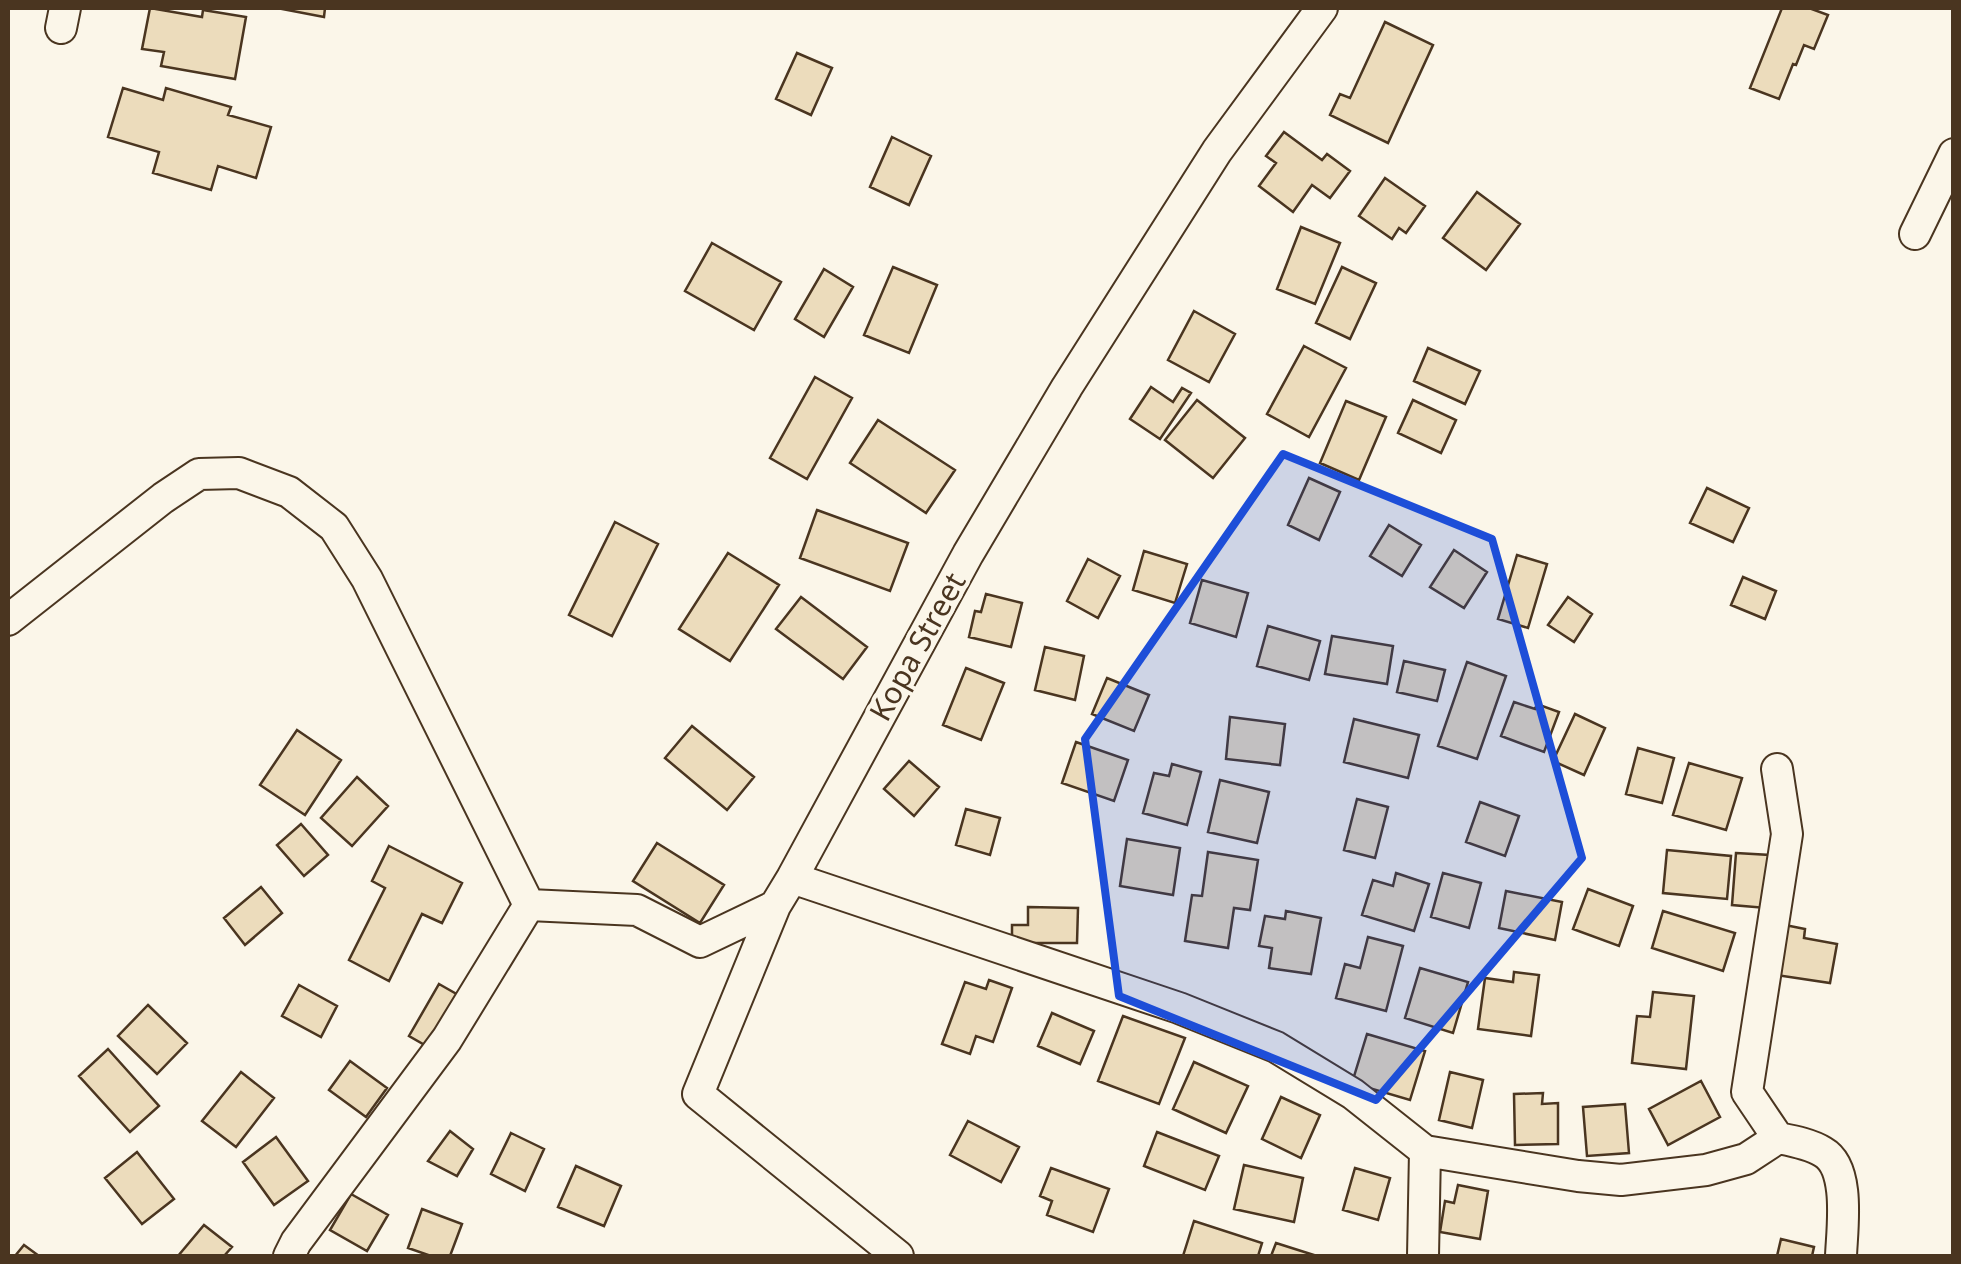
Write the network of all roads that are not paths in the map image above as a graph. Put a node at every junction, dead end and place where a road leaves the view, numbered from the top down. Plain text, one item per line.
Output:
1 (1322, 8) edge
2 (1954, 154) edge
3 (1915, 234) dead end
4 (8, 620) edge
5 (1777, 769) dead end
6 (792, 878) junction
7 (529, 904) junction
8 (775, 906) junction
9 (1778, 1138) junction
10 (1425, 1151) junction
11 (289, 1256) edge
12 (898, 1256) edge
13 (1423, 1256) edge
14 (1841, 1256) edge

1 - 6 street, Kopa Street
2 - 3 street
4 - 7 street
5 - 9 street
6 - 8 street, Kopa Street
6 - 10 street
7 - 8 street
7 - 11 street
8 - 12 street, Kopa Street
9 - 10 street
9 - 14 street
10 - 13 street

